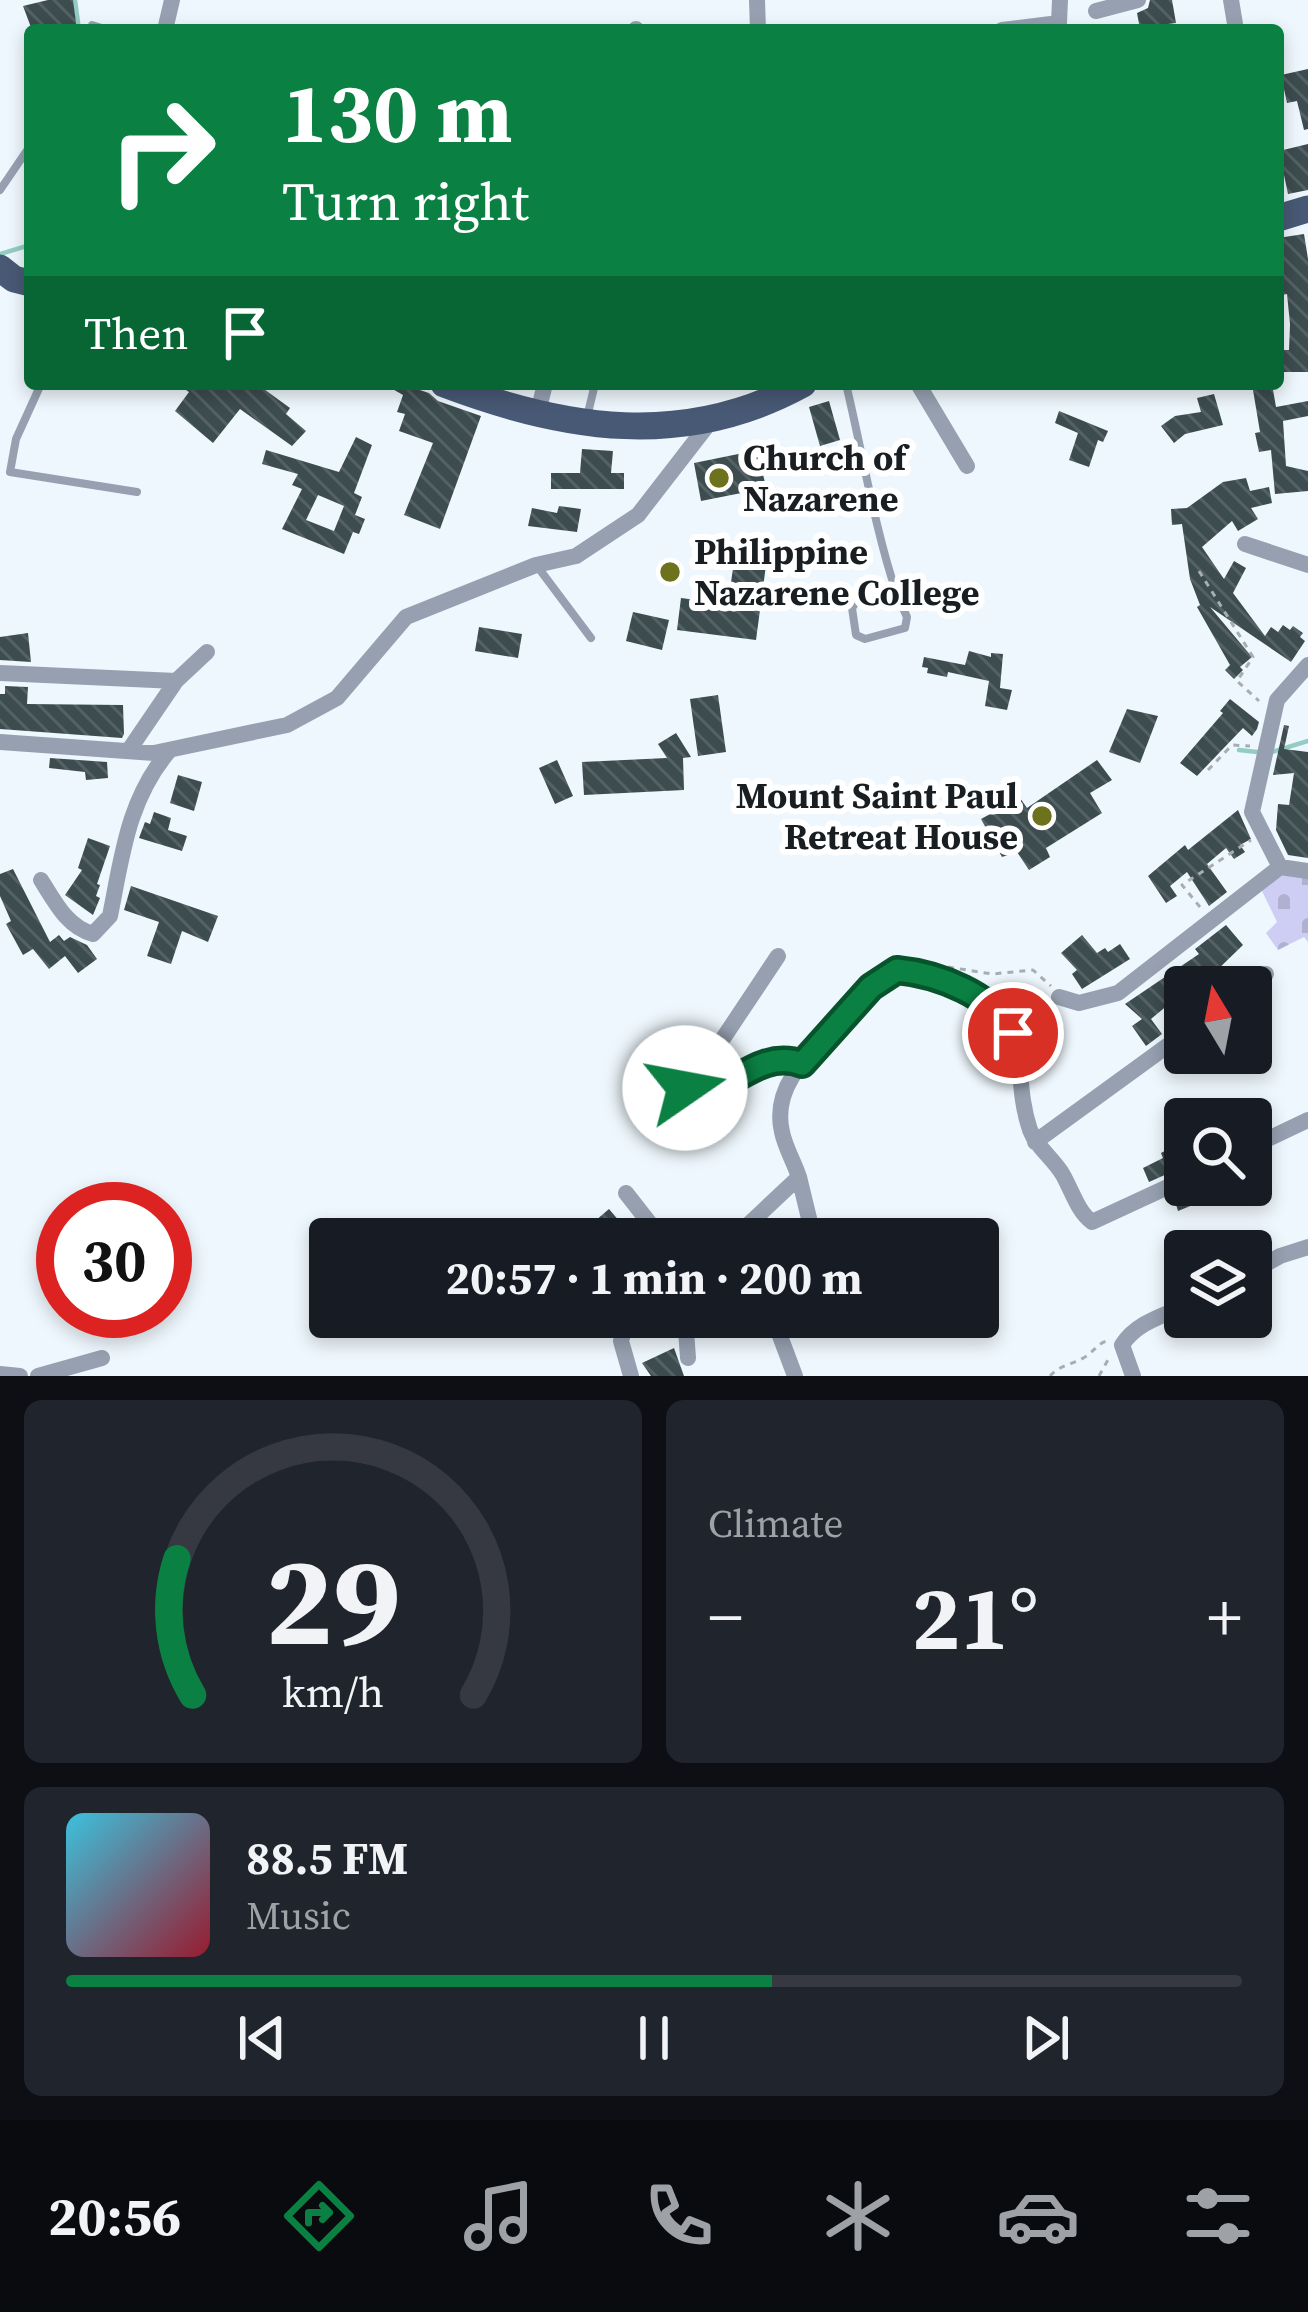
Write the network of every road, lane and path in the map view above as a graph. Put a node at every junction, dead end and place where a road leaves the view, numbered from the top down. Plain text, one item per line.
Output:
1 (1060, 0) edge
2 (1138, 0) edge
3 (1095, 14) edge
4 (1044, 24) edge
5 (24, 155) edge
6 (0, 190) edge
7 (38, 390) edge
8 (594, 390) edge
9 (792, 390) edge
10 (847, 390) edge
11 (922, 390) edge
12 (489, 391) edge
13 (542, 398) edge
14 (586, 422) junction
15 (710, 422) junction
16 (967, 466) dead end
17 (10, 472) junction
18 (0, 477) edge
19 (137, 492) dead end
20 (1245, 544) dead end
21 (536, 565) junction
22 (1308, 566) edge
23 (1198, 571) dead end
24 (897, 595) junction
25 (591, 638) dead end
26 (207, 652) dead end
27 (1308, 665) edge
28 (0, 674) edge
29 (176, 681) junction
30 (1273, 714) junction
31 (0, 742) edge
32 (129, 750) junction
33 (1264, 750) junction
34 (169, 751) junction
35 (1208, 770) dead end
36 (1263, 833) junction
37 (1280, 867) junction
38 (1308, 871) edge
39 (41, 880) dead end
40 (1211, 920) junction
41 (778, 956) dead end
42 (914, 972) junction
43 (1059, 997) joint
44 (1164, 1048) edge
45 (802, 1064) junction
46 (1308, 1120) edge
47 (1272, 1137) edge
48 (1035, 1142) junction
49 (799, 1177) junction
50 (1164, 1189) edge
51 (626, 1193) dead end
52 (646, 1218) edge
53 (757, 1218) edge
54 (809, 1218) edge
55 (1308, 1247) edge
56 (1272, 1263) edge
57 (1164, 1315) edge
58 (622, 1338) edge
59 (687, 1338) edge
60 (781, 1338) edge
61 (1122, 1345) junction
62 (102, 1358) dead end
63 (688, 1358) dead end
64 (0, 1374) edge
65 (20, 1376) edge
66 (38, 1376) edge
67 (631, 1376) edge
68 (794, 1376) edge
69 (1050, 1376) edge
70 (1132, 1376) edge

1 - 4 street
2 - 3 street
5 - 6 lane
7 - 17 lane
8 - 14 lane
9 - 15 main road
10 - 24 lane
11 - 16 street
12 - 13 main road
13 - 14 main road
14 - 15 main road
15 - 21 street
17 - 18 lane
17 - 19 lane
20 - 22 street
21 - 25 lane
21 - 34 street
23 - 30 path
24 - 24 lane
26 - 29 street
27 - 30 street
28 - 29 street
29 - 32 street
30 - 33 street
31 - 32 street
32 - 34 street
33 - 35 path
33 - 36 street
34 - 39 street
36 - 37 street
36 - 40 path
37 - 38 street
37 - 40 street
40 - 43 street
41 - 45 street
42 - 43 path
42 - 45 street
42 - 48 street
44 - 48 street
45 - 49 street
46 - 47 street
48 - 50 street
49 - 53 street
49 - 54 street
51 - 52 street
55 - 56 street
57 - 61 street
58 - 67 street
59 - 63 street
60 - 68 street
61 - 69 path
61 - 70 street
62 - 66 street
64 - 65 street

